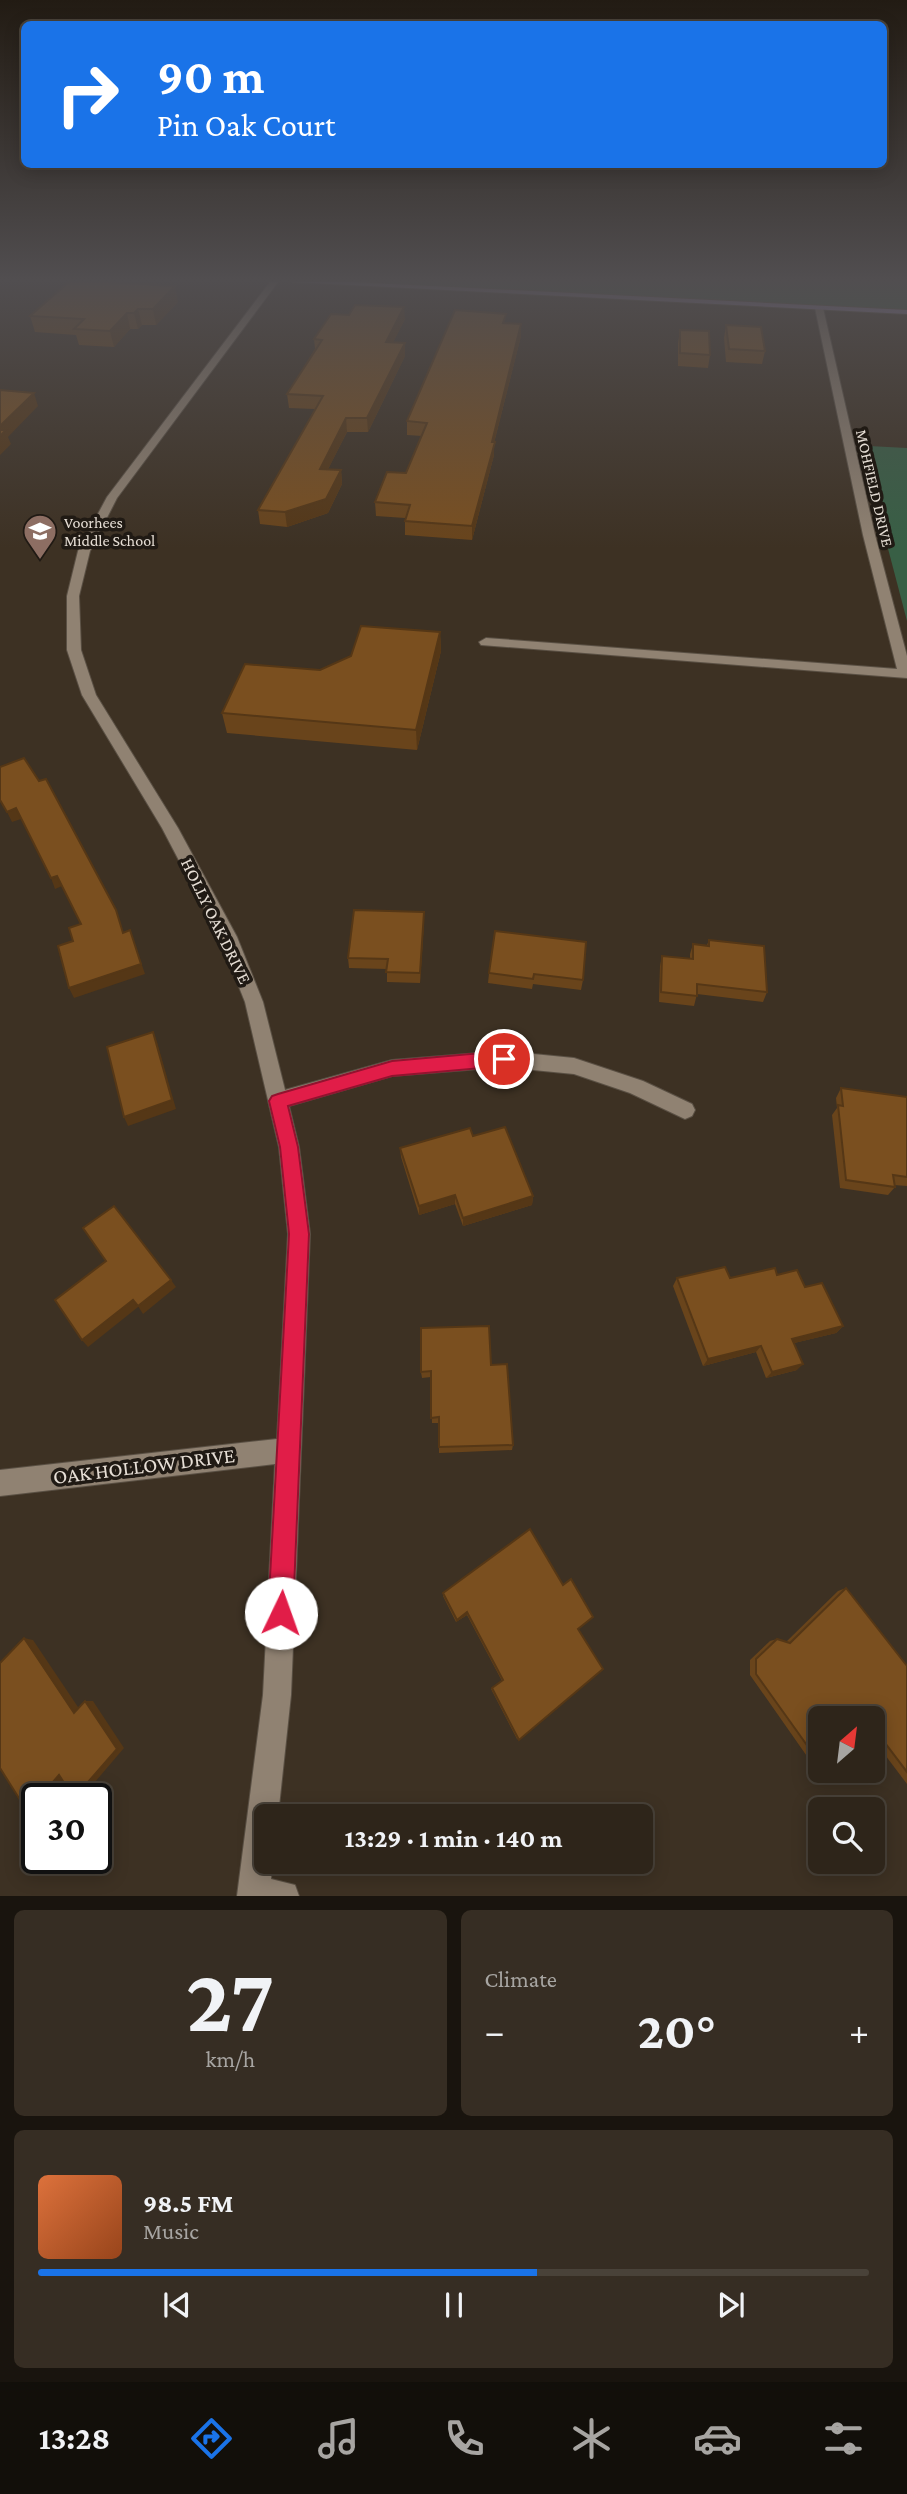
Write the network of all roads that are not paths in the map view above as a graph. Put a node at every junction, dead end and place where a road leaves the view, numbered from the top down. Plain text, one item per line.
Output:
1 (207, 370) edge
2 (833, 370) edge
3 (486, 642) dead end
4 (906, 674) edge
5 (278, 1101) junction
6 (685, 1110) dead end
7 (289, 1450) junction
8 (0, 1483) edge
9 (264, 1894) edge

1 - 5 street, HOLLY OAK DRIVE
2 - 4 street, MOHFIELD DRIVE
3 - 4 street
5 - 6 street
5 - 7 street, HOLLY OAK DRIVE
7 - 8 street, OAK HOLLOW DRIVE
7 - 9 street, HOLLY OAK DRIVE

